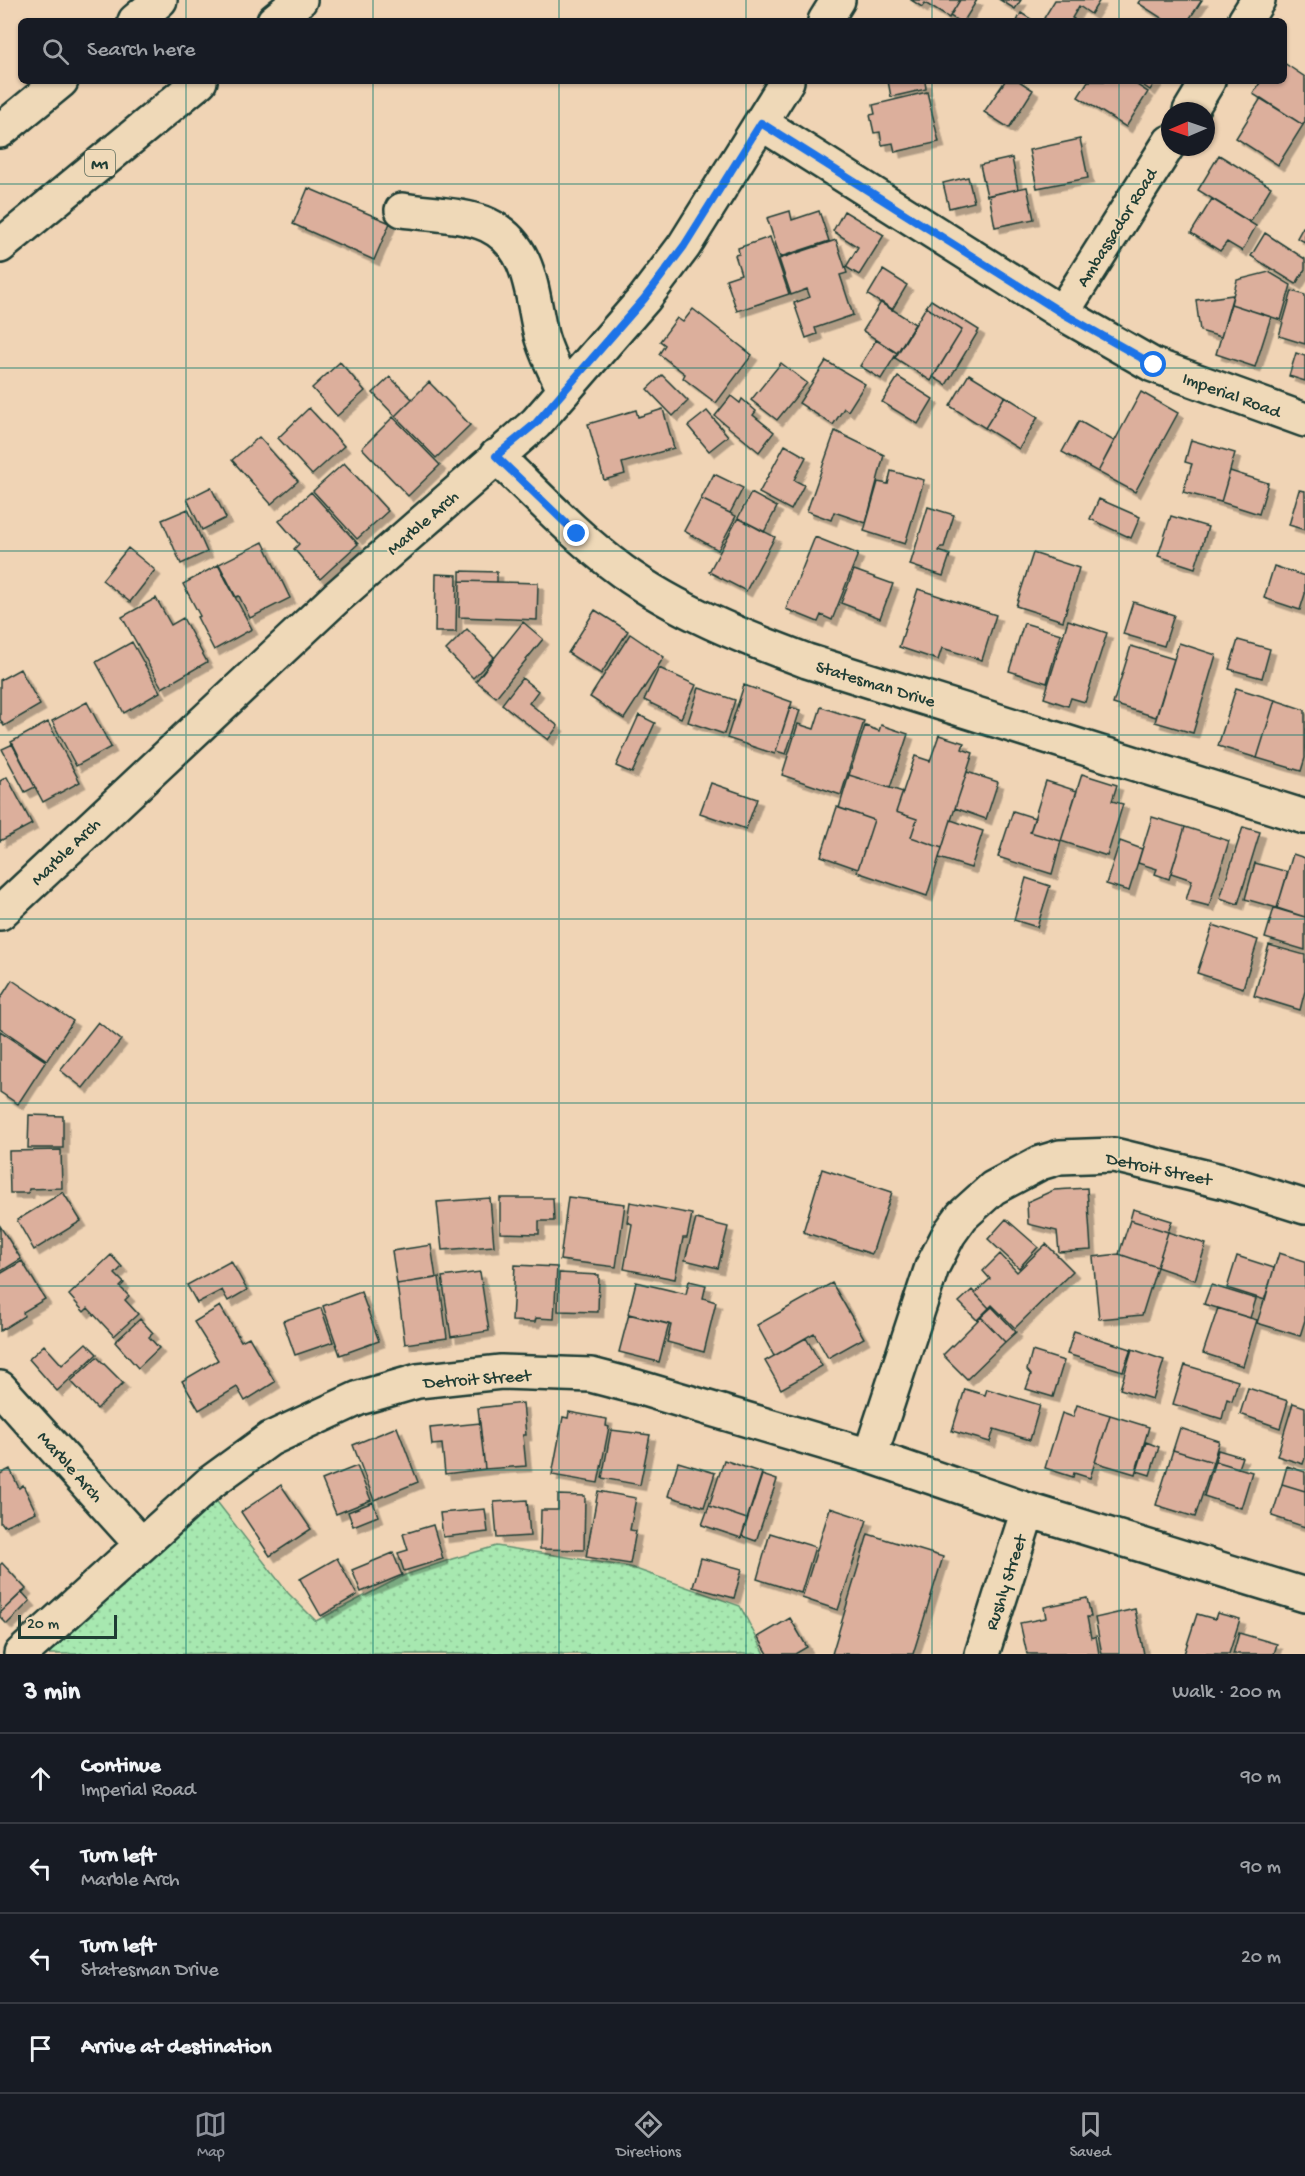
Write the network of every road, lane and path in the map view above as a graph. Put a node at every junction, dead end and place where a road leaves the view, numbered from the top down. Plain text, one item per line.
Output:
1 (160, 0) edge
2 (300, 0) edge
3 (838, 0) edge
4 (1258, 0) edge
5 (139, 18) edge
6 (278, 18) edge
7 (827, 18) edge
8 (1247, 18) edge
9 (57, 84) edge
10 (196, 84) edge
11 (785, 84) edge
12 (1206, 84) edge
13 (1195, 102) edge
14 (761, 123) junction
15 (0, 131) edge
16 (1161, 156) edge
17 (402, 210) dead end
18 (0, 246) edge
19 (1062, 313) junction
20 (564, 390) junction
21 (1305, 420) edge
22 (496, 456) junction
23 (1305, 817) edge
24 (0, 913) edge
25 (1305, 1207) edge
26 (0, 1388) edge
27 (870, 1456) junction
28 (1028, 1510) junction
29 (141, 1545) junction
30 (1305, 1595) edge
31 (21, 1654) edge
32 (982, 1654) edge

1 - 5 main road
2 - 6 main road
3 - 7 main road
4 - 8 main road
9 - 15 main road
10 - 18 main road, M1
11 - 14 main road, Marble Arch
12 - 13 main road
14 - 19 main road, Imperial Road
14 - 20 main road, Marble Arch
16 - 19 main road, Ambassador Road
17 - 20 main road
19 - 21 main road, Imperial Road
20 - 22 main road, Marble Arch
22 - 23 main road, Statesman Drive
22 - 24 main road, Marble Arch
25 - 27 main road, Detroit Street
26 - 29 main road, Marble Arch
27 - 28 main road, Detroit Street
27 - 29 main road, Detroit Street
28 - 30 main road, Detroit Street
28 - 32 main road, Rushly Street
29 - 31 main road, Detroit Street

